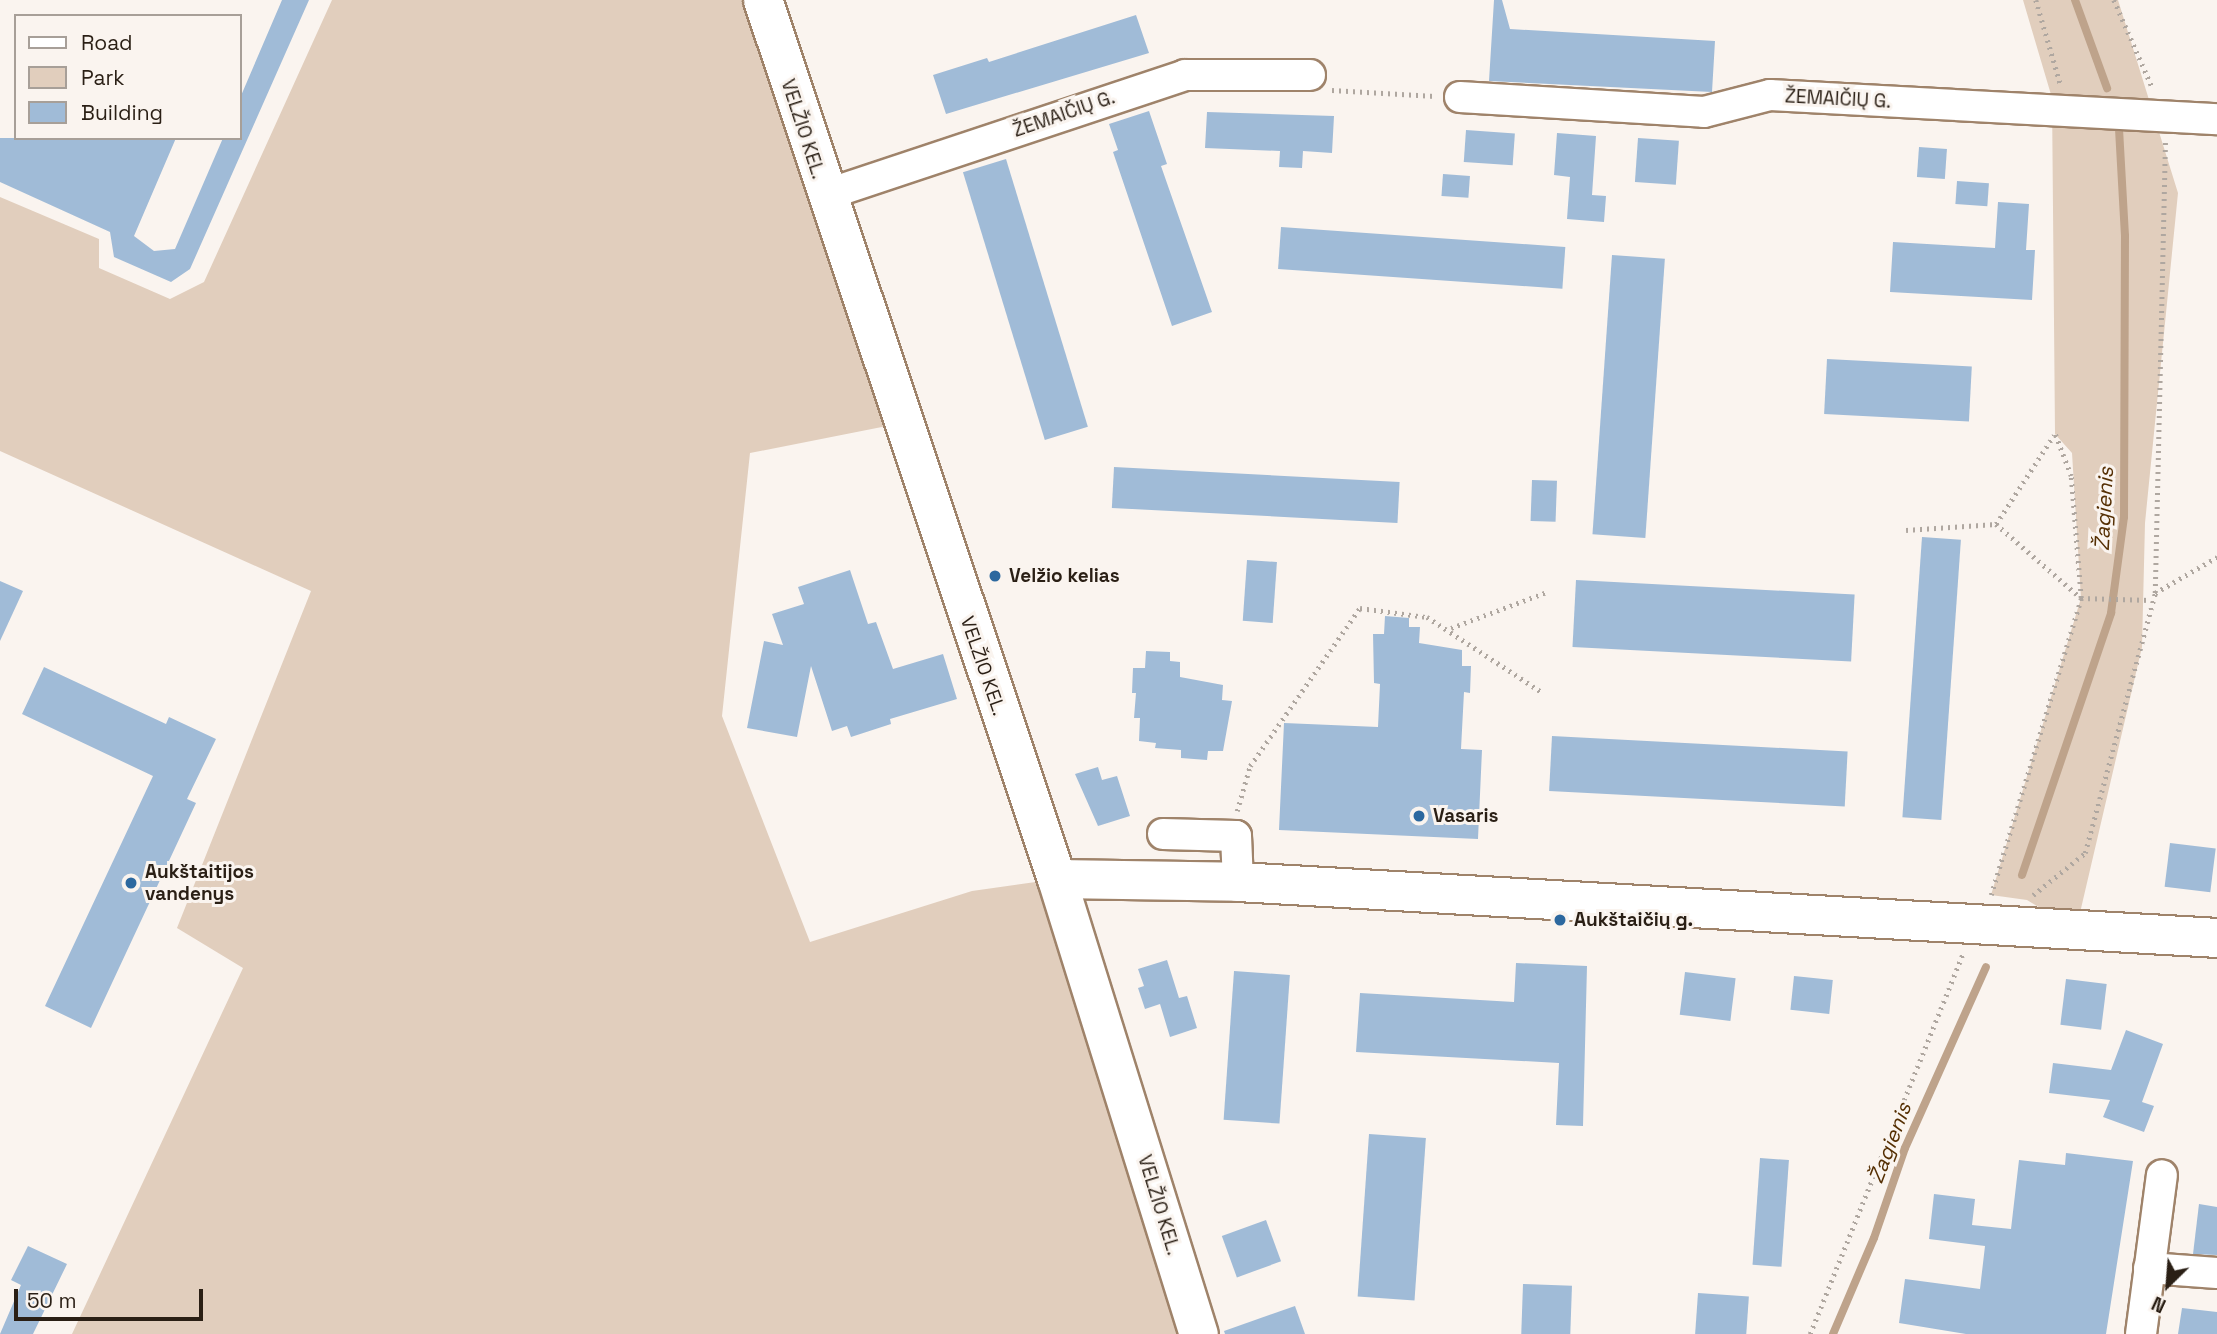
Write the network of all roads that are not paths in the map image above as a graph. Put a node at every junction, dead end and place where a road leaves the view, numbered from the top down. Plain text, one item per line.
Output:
1 (763, 0) edge
2 (1310, 75) road end
3 (1460, 97) road end
4 (2217, 120) edge
5 (825, 195) junction
6 (1163, 834) dead end
7 (1057, 879) junction
8 (1238, 882) junction
9 (2217, 938) edge
10 (2162, 1175) dead end
11 (2149, 1268) junction
12 (2217, 1273) edge
13 (1199, 1334) edge
14 (2141, 1334) edge

1 - 5 main road, VELŽIO KEL.
2 - 5 street, ŽEMAIČIŲ G.
3 - 4 street, ŽEMAIČIŲ G.
5 - 7 main road, VELŽIO KEL.
6 - 8 street
7 - 8 main road
7 - 13 main road, VELŽIO KEL.
8 - 9 main road
10 - 11 street
11 - 12 street
11 - 14 street

